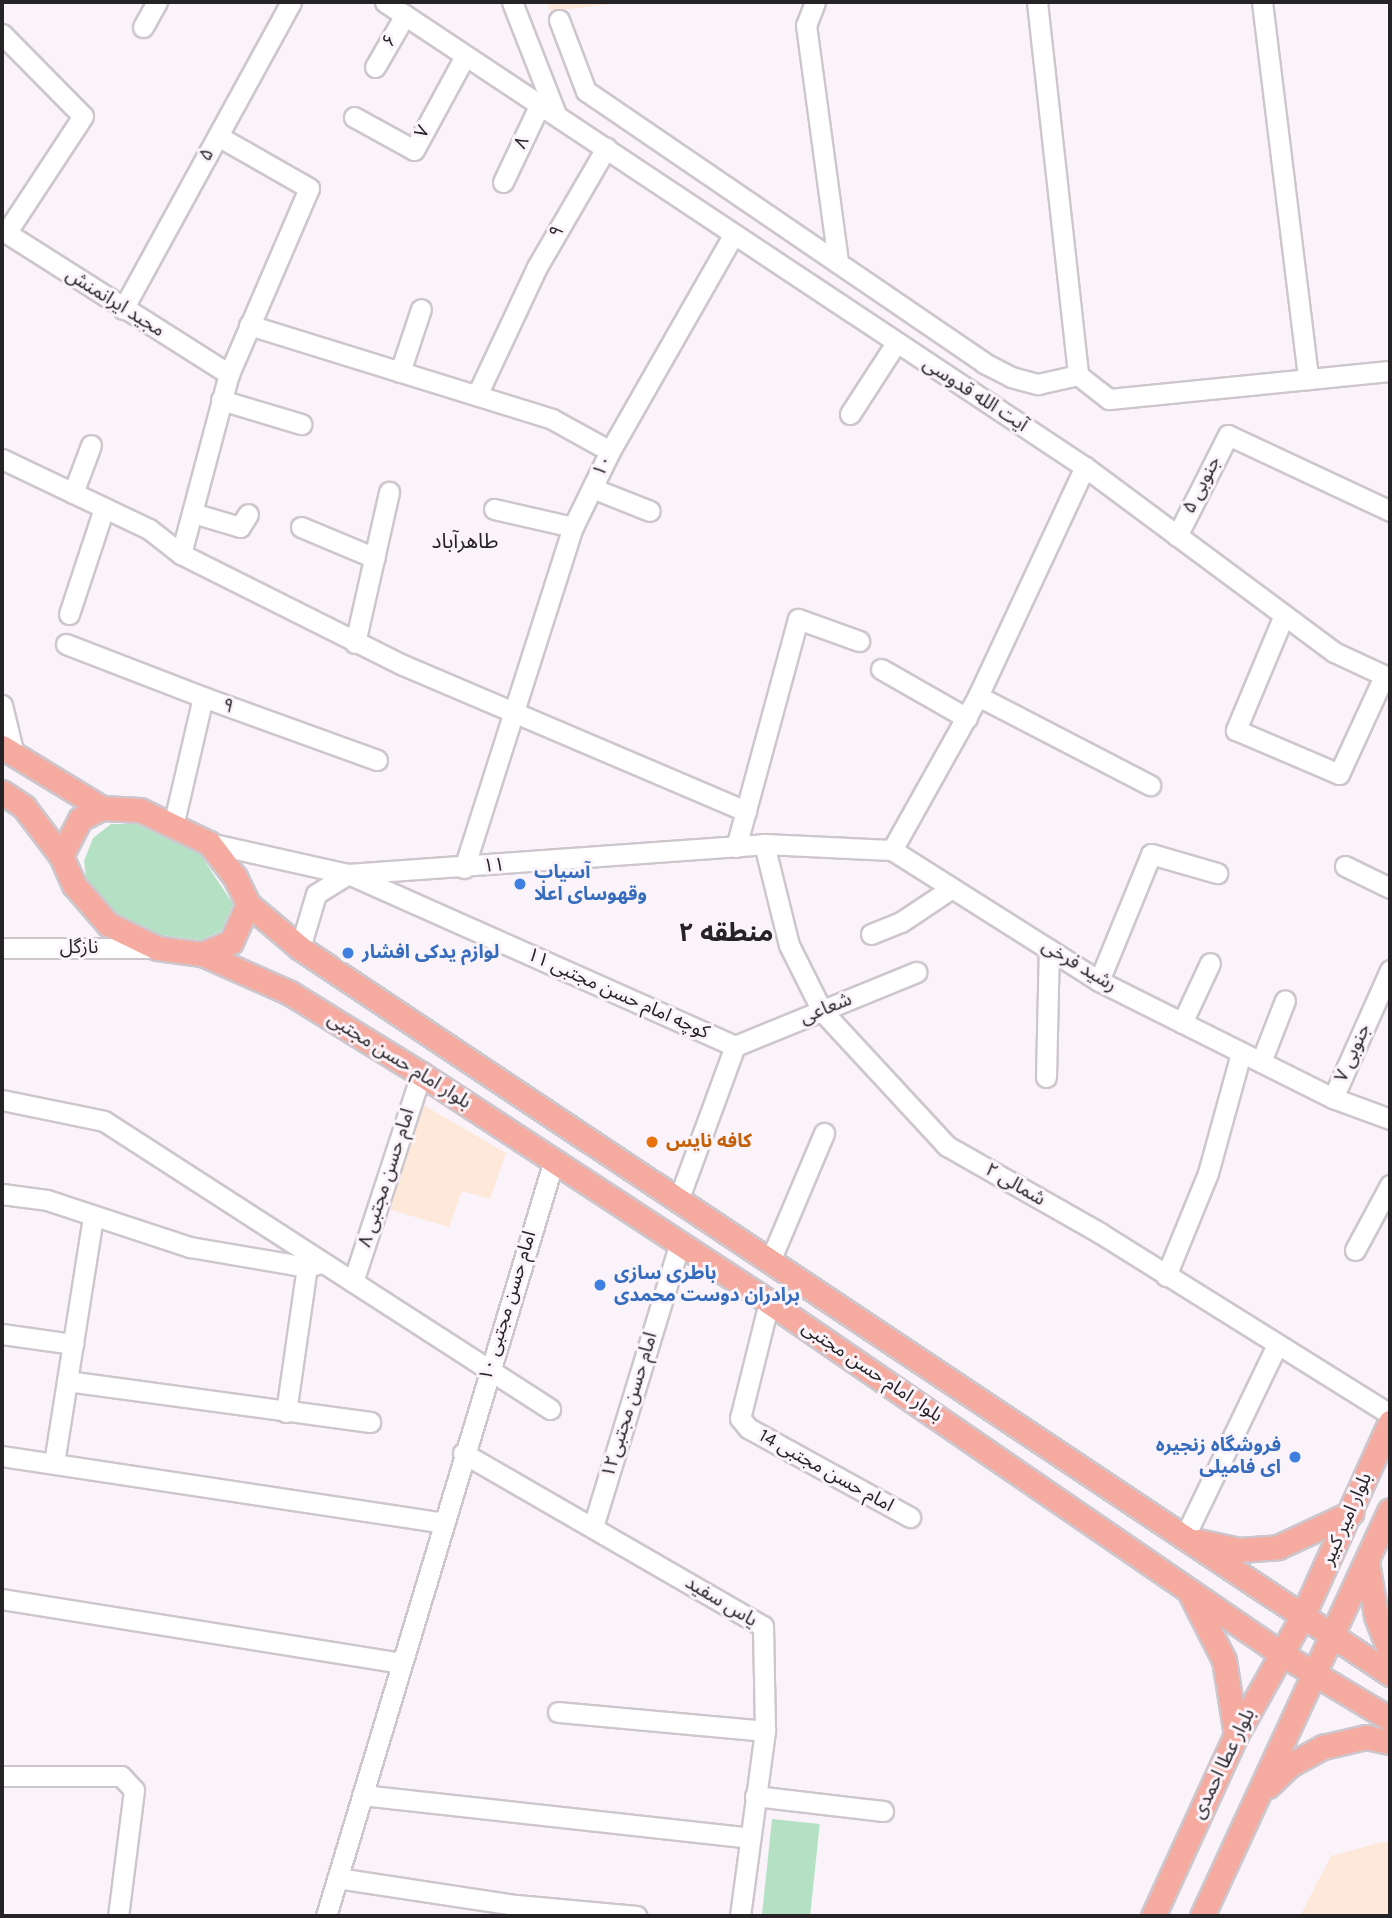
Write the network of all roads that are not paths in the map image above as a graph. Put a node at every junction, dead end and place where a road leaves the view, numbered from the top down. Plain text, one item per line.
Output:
1 (157, 2) edge
2 (291, 2) edge
3 (384, 2) edge
4 (512, 2) edge
5 (815, 2) edge
6 (1037, 2) edge
7 (1262, 2) edge
8 (405, 15) junction
9 (559, 20) dead end
10 (143, 27) dead end
11 (2, 34) edge
12 (465, 56) junction
13 (375, 67) dead end
14 (548, 109) junction
15 (354, 117) dead end
16 (218, 136) junction
17 (606, 148) junction
18 (503, 182) dead end
19 (4, 232) edge
20 (734, 234) junction
21 (838, 263) junction
22 (123, 309) junction
23 (421, 309) dead end
24 (249, 325) junction
25 (896, 343) junction
26 (1390, 371) edge
27 (400, 372) junction
28 (229, 374) junction
29 (1078, 375) junction
30 (1308, 379) junction
31 (477, 395) junction
32 (221, 400) junction
33 (850, 414) dead end
34 (301, 424) dead end
35 (91, 445) dead end
36 (610, 451) junction
37 (2, 459) edge
38 (1085, 467) junction
39 (592, 488) junction
40 (73, 492) junction
41 (390, 492) dead end
42 (104, 508) junction
43 (494, 509) dead end
44 (650, 511) dead end
45 (1390, 511) edge
46 (193, 513) junction
47 (248, 514) dead end
48 (301, 527) dead end
49 (573, 527) junction
50 (1177, 536) junction
51 (181, 554) junction
52 (375, 558) junction
53 (69, 614) dead end
54 (1284, 615) junction
55 (859, 641) dead end
56 (355, 643) junction
57 (66, 644) dead end
58 (881, 669) dead end
59 (1387, 677) edge
60 (203, 696) junction
61 (978, 696) junction
62 (2, 705) edge
63 (511, 715) junction
64 (967, 718) junction
65 (8, 751) edge
66 (377, 760) dead end
67 (1150, 785) dead end
68 (2, 792) edge
69 (102, 808) junction
70 (746, 811) junction
71 (173, 826) junction
72 (209, 844) junction
73 (764, 845) junction
74 (736, 847) junction
75 (892, 850) junction
76 (61, 856) junction
77 (1345, 866) dead end
78 (464, 868) junction
79 (1217, 873) dead end
80 (348, 874) junction
81 (952, 888) junction
82 (1390, 888) edge
83 (248, 904) junction
84 (871, 934) dead end
85 (2, 948) edge
86 (157, 948) junction
87 (300, 948) junction
88 (1049, 948) junction
89 (202, 954) junction
90 (1210, 963) dead end
91 (1390, 970) edge
92 (916, 972) dead end
93 (1099, 981) junction
94 (1285, 1000) dead end
95 (822, 1011) junction
96 (1182, 1023) junction
97 (735, 1046) junction
98 (1241, 1053) junction
99 (1261, 1062) junction
100 (421, 1074) junction
101 (1046, 1077) dead end
102 (1333, 1098) junction
103 (2, 1100) edge
104 (1390, 1119) edge
105 (824, 1133) dead end
106 (554, 1160) junction
107 (1390, 1185) edge
108 (2, 1194) edge
109 (679, 1198) junction
110 (93, 1217) junction
111 (680, 1243) junction
112 (1355, 1250) dead end
113 (770, 1261) junction
114 (314, 1265) junction
115 (1166, 1276) junction
116 (354, 1282) junction
117 (769, 1302) junction
118 (2, 1334) edge
119 (73, 1344) junction
120 (1277, 1345) junction
121 (488, 1366) junction
122 (67, 1381) junction
123 (550, 1409) dead end
124 (286, 1412) junction
125 (1390, 1414) edge
126 (370, 1422) dead end
127 (1390, 1422) edge
128 (463, 1453) junction
129 (2, 1456) edge
130 (54, 1463) junction
131 (1390, 1510) edge
132 (1351, 1513) junction
133 (910, 1517) dead end
134 (443, 1523) junction
135 (593, 1527) junction
136 (1184, 1538) junction
137 (1367, 1562) junction
138 (1186, 1586) junction
139 (2, 1599) edge
140 (1303, 1615) junction
141 (1333, 1638) junction
142 (1390, 1652) edge
143 (1280, 1653) junction
144 (401, 1663) junction
145 (1316, 1673) junction
146 (1390, 1674) edge
147 (558, 1712) dead end
148 (1390, 1719) edge
149 (765, 1731) junction
150 (1236, 1735) junction
151 (1390, 1742) edge
152 (2, 1776) edge
153 (1260, 1793) junction
154 (362, 1795) junction
155 (754, 1796) junction
156 (883, 1811) dead end
157 (750, 1838) junction
158 (337, 1878) junction
159 (118, 1916) edge
160 (326, 1916) edge
161 (636, 1916) edge
162 (740, 1916) edge
163 (1153, 1916) edge
164 (1202, 1916) edge

1 - 10 street
2 - 16 street, ۵
3 - 8 street, آیت الله قدوسی
4 - 14 street
5 - 21 street
6 - 29 street
7 - 30 street
8 - 12 street, آیت الله قدوسی
8 - 13 street, ۶
9 - 21 street
11 - 19 street
12 - 14 street, آیت الله قدوسی
12 - 15 street, ۷
14 - 17 street, آیت الله قدوسی
14 - 18 street, ۸
16 - 22 street, ۵
16 - 24 street
17 - 20 street, آیت الله قدوسی
17 - 31 street, ۹
19 - 22 street, مجید ایرانمنش
20 - 25 street, آیت الله قدوسی
20 - 36 street, ۱۰
21 - 29 street
22 - 28 street, مجید ایرانمنش
23 - 27 street
24 - 27 street
24 - 28 street
25 - 33 street
25 - 38 street, آیت الله قدوسی
26 - 30 street
27 - 31 street
28 - 32 street
29 - 30 street
31 - 36 street
32 - 34 street
32 - 46 street
35 - 40 street
36 - 39 street, ۱۰
37 - 40 street
38 - 50 street, آیت الله قدوسی
38 - 61 street
39 - 44 street
39 - 49 street, ۱۰
40 - 42 street
41 - 52 street
42 - 51 street
42 - 53 street
43 - 49 street
45 - 50 street, ۵ جنوبی
46 - 47 street
46 - 51 street
48 - 52 street
49 - 63 street, ۱۰
50 - 54 street, آیت الله قدوسی
51 - 56 street
52 - 56 street
54 - 59 street, آیت الله قدوسی
54 - 59 street
55 - 70 street
56 - 63 street
57 - 60 street
58 - 64 street
60 - 66 street, ۹
60 - 71 street, ۹
61 - 64 street
61 - 67 street
62 - 65 street
63 - 70 street
63 - 78 street, ۱۰
64 - 75 street
65 - 69 main road
68 - 76 main road
69 - 71 main road
69 - 76 main road
70 - 74 street
71 - 72 main road
72 - 80 street, ۱۱
72 - 83 main road
73 - 74 street, ۱۱
73 - 75 street
73 - 95 street, ۲ شمالی
74 - 78 street, ۱۱
75 - 81 street, رشید فرخی
76 - 86 main road
77 - 82 street
78 - 80 street, ۱۱
79 - 93 street
80 - 87 street, ۱۱
80 - 97 street, کوچه امام حسن مجتبی ۱۱
81 - 84 street
81 - 88 street, رشید فرخی
83 - 87 main road, بلوار امام حسن مجتبی
83 - 89 main road
85 - 86 street, نازگل
86 - 89 main road
87 - 109 main road, بلوار امام حسن مجتبی
88 - 93 street, رشید فرخی
88 - 101 street
89 - 100 main road, بلوار امام حسن مجتبی
90 - 96 street
91 - 102 street, ۷ جنوبی
92 - 95 street, شعاعی
93 - 96 street, رشید فرخی
94 - 99 street
95 - 97 street, شعاعی
95 - 115 street, ۲ شمالی
96 - 98 street, رشید فرخی
97 - 109 street
98 - 99 street, رشید فرخی
98 - 115 street
99 - 102 street, رشید فرخی
100 - 106 main road, بلوار امام حسن مجتبی
100 - 116 street, امام حسن مجتبی ۸
102 - 104 street, رشید فرخی
103 - 114 street
105 - 113 street
106 - 111 main road, بلوار امام حسن مجتبی
106 - 121 street, امام حسن مجتبی ۱۰
107 - 112 street
108 - 110 street
109 - 113 main road, بلوار امام حسن مجتبی
110 - 114 street
110 - 119 street
111 - 117 main road, بلوار امام حسن مجتبی
111 - 135 street, امام حسن مجتبی۱۲
113 - 136 main road, بلوار امام حسن مجتبی
114 - 116 street
114 - 124 street
115 - 120 street, ۲ شمالی
116 - 121 street
117 - 133 street, امام حسن مجتبی 14
117 - 138 main road, بلوار امام حسن مجتبی
118 - 119 street
119 - 122 street
120 - 125 street, ۲ شمالی
120 - 136 street
121 - 123 street
121 - 128 street, امام حسن مجتبی ۱۰
122 - 124 street
122 - 130 street
124 - 126 street
127 - 132 main road, بلوار امیر کبیر
128 - 134 street, امام حسن مجتبی ۱۰
128 - 135 street, یاس سفید
129 - 130 street
130 - 134 street
131 - 137 main road, بلوار امیر کبیر
132 - 136 main road
132 - 140 main road, بلوار امیر کبیر
134 - 144 street, امام حسن مجتبی ۱۰
135 - 149 street, یاس سفید
136 - 140 main road, بلوار امام حسن مجتبی
137 - 141 main road, بلوار امیر کبیر
137 - 142 main road
138 - 143 main road, بلوار امام حسن مجتبی
138 - 150 main road
139 - 144 street
140 - 141 main road, بلوار امام حسن مجتبی
140 - 143 main road, بلوار عطا احمدی
141 - 145 main road
141 - 146 main road, بلوار امام حسن مجتبی
143 - 145 main road, بلوار امام حسن مجتبی
143 - 150 main road, بلوار عطا احمدی
144 - 154 street, امام حسن مجتبی ۱۰
145 - 148 main road, بلوار امام حسن مجتبی
145 - 153 main road
147 - 149 street
149 - 155 street, یاس سفید
150 - 163 main road, بلوار عطا احمدی
151 - 153 main road
152 - 159 street
153 - 164 main road
154 - 157 street
154 - 158 street, امام حسن مجتبی ۱۰
155 - 156 street
155 - 157 street, یاس سفید
157 - 162 street, یاس سفید
158 - 160 street, امام حسن مجتبی ۱۰
158 - 161 street

